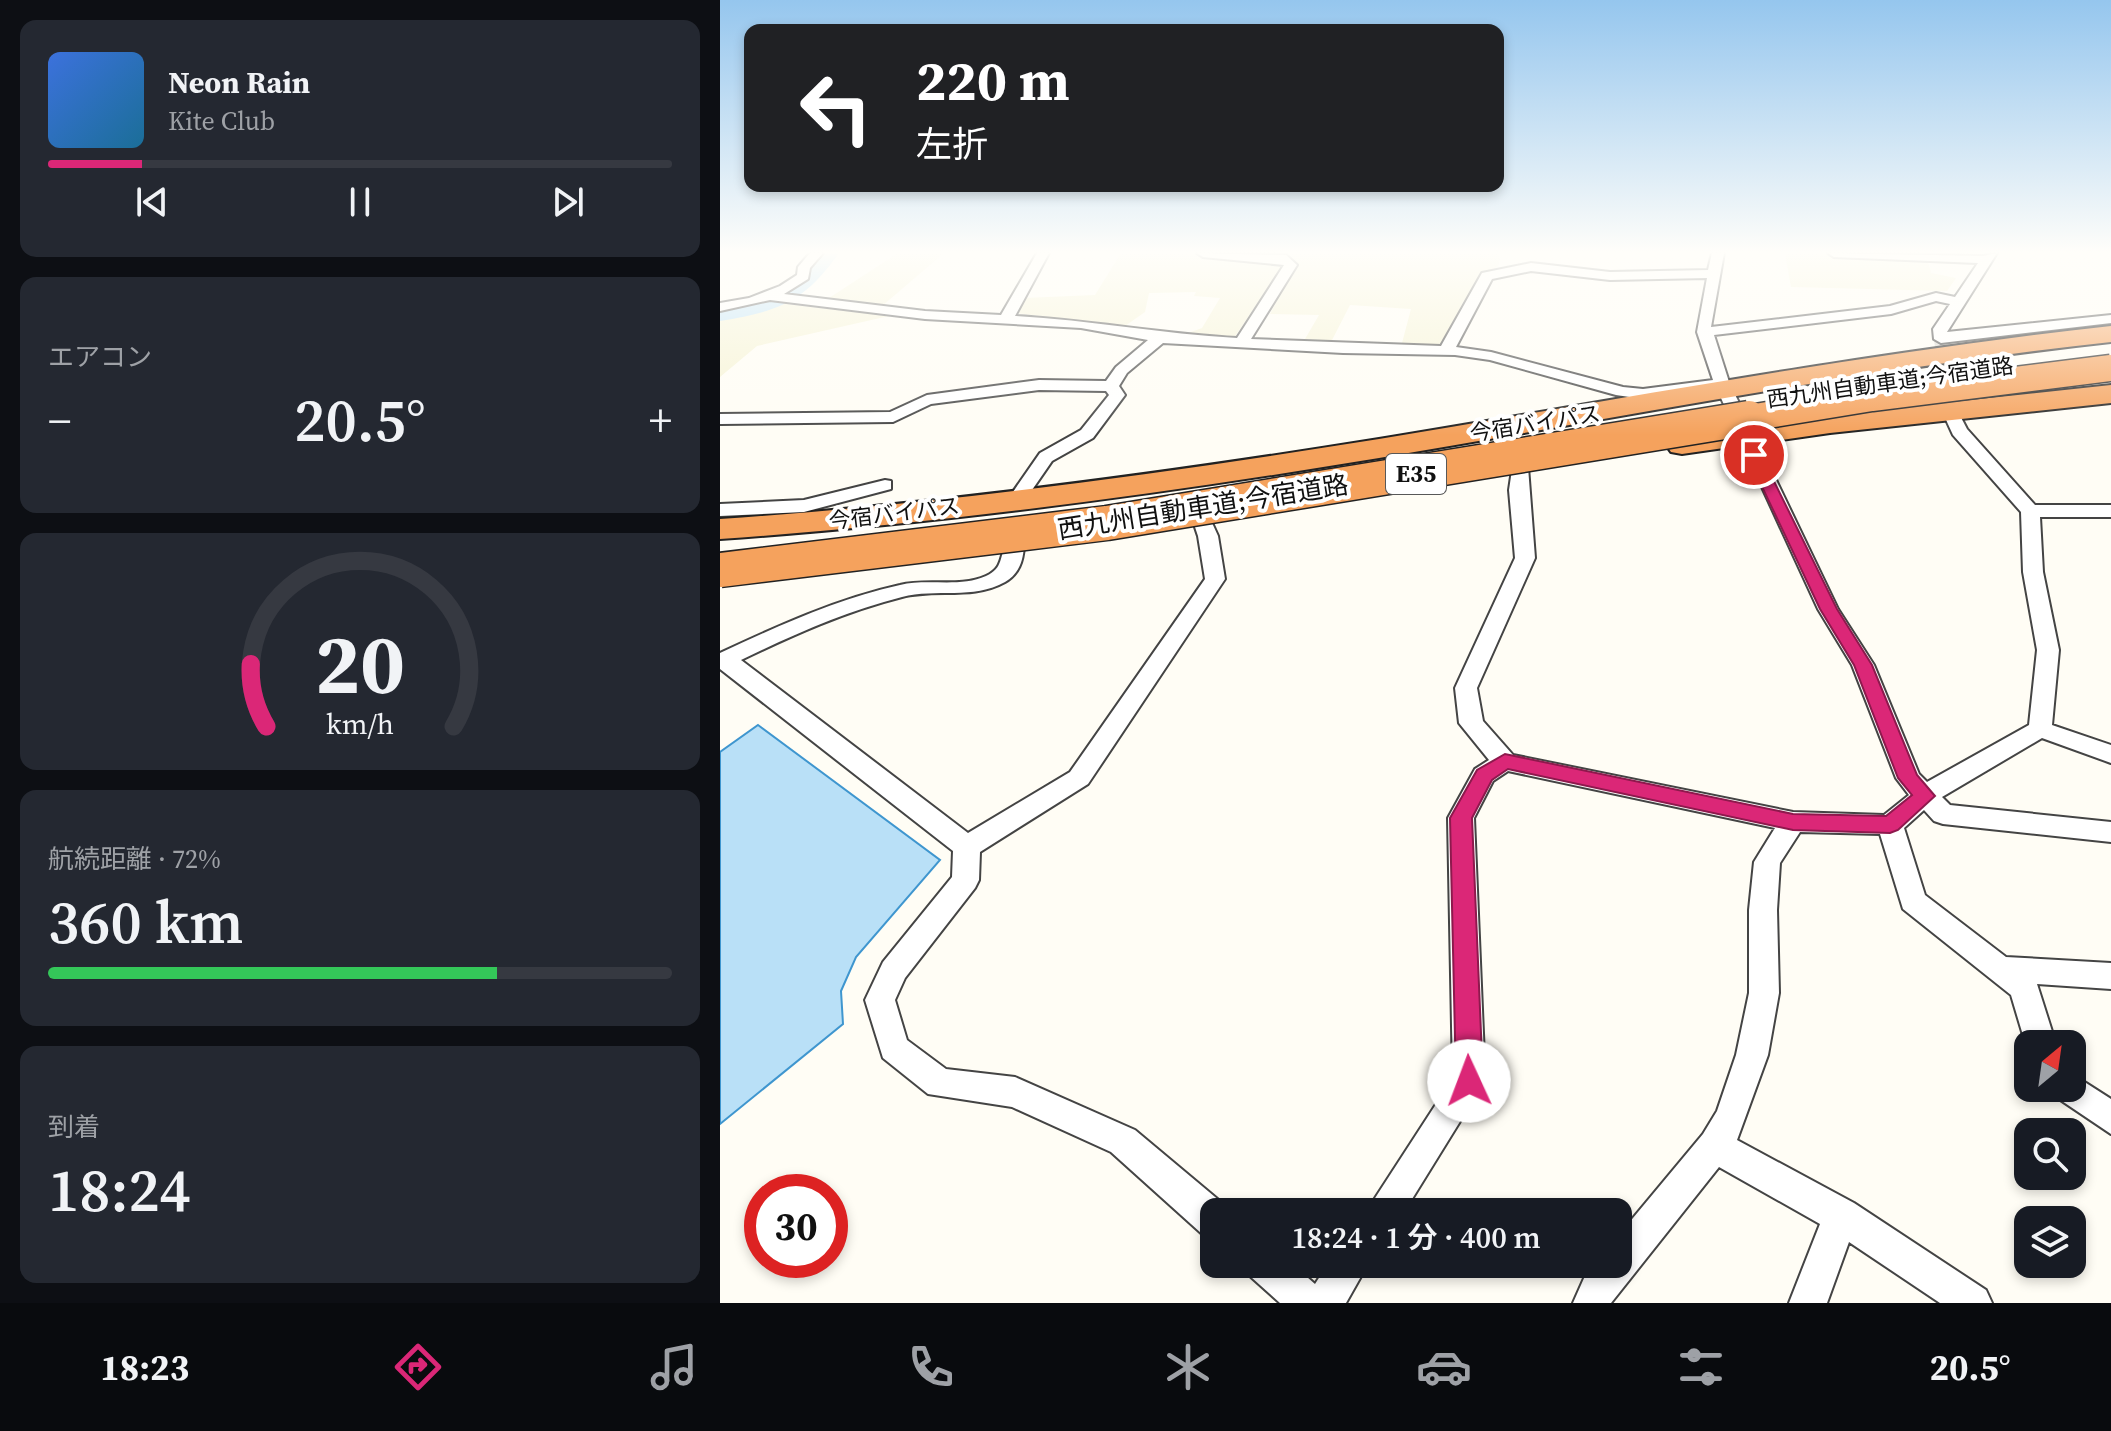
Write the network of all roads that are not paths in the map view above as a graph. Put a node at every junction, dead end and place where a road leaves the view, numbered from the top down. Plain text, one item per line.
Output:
1 (915, 314) edge
2 (1009, 314) edge
3 (1260, 314) edge
4 (1465, 314) edge
5 (1707, 314) edge
6 (1859, 314) edge
7 (1950, 314) edge
8 (1007, 317) junction
9 (2111, 319) edge
10 (1704, 332) junction
11 (2111, 334) edge
12 (1160, 338) junction
13 (1242, 341) junction
14 (2111, 344) edge
15 (1446, 350) junction
16 (2111, 356) edge
17 (2111, 368) edge
18 (2111, 383) edge
19 (1111, 386) junction
20 (1722, 394) junction
21 (2111, 394) edge
22 (1950, 411) junction
23 (720, 419) edge
24 (1745, 436) junction
25 (1508, 464) junction
26 (885, 485) dead end
27 (1017, 499) junction
28 (720, 510) edge
29 (2030, 511) junction
30 (2111, 511) edge
31 (1201, 518) junction
32 (720, 529) edge
33 (1014, 546) junction
34 (720, 552) edge
35 (720, 570) edge
36 (720, 582) edge
37 (723, 660) edge
38 (2040, 729) junction
39 (2111, 754) edge
40 (1505, 762) junction
41 (1924, 796) junction
42 (1793, 822) junction
43 (1890, 825) junction
44 (2111, 832) edge
45 (967, 847) junction
46 (2000, 969) junction
47 (2111, 976) edge
48 (2036, 1030) edge
49 (2086, 1100) edge
50 (2111, 1118) edge
51 (1715, 1146) junction
52 (1393, 1198) edge
53 (1200, 1208) edge
54 (1841, 1216) junction
55 (1280, 1278) edge
56 (1341, 1278) edge
57 (1308, 1303) edge
58 (1324, 1303) edge
59 (1592, 1303) edge
60 (1808, 1303) edge
61 (1973, 1303) edge

1 - 8 street
2 - 8 street
3 - 13 street
4 - 15 street
5 - 10 street
6 - 10 street
7 - 9 street
8 - 12 street
10 - 20 street
11 - 20 highway, 今宿バイパス
12 - 13 street
12 - 19 street
13 - 15 street
14 - 20 highway
15 - 20 street
16 - 20 highway, 西九州自動車道;今宿道路 / E35
17 - 25 highway, 西九州自動車道;今宿道路 / E35, bridge
18 - 25 highway, bridge
19 - 23 street
19 - 27 street
20 - 24 street
20 - 27 highway, 今宿バイパス
20 - 34 highway, 西九州自動車道;今宿道路 / E35
21 - 22 highway, 今宿バイパス
22 - 24 highway, 今宿バイパス
22 - 29 street
24 - 25 highway, 今宿バイパス
24 - 41 street
25 - 31 highway, 今宿バイパス
25 - 35 highway, 西九州自動車道;今宿道路 / E35, bridge
25 - 40 street
26 - 28 street
27 - 32 highway, 今宿バイパス
29 - 30 street
29 - 38 street
31 - 33 highway, 今宿バイパス
31 - 45 street
33 - 36 highway, 今宿バイパス
33 - 37 street
37 - 45 street
38 - 39 street
38 - 41 street
40 - 42 street
40 - 52 street
41 - 43 street
41 - 44 street
42 - 43 street
42 - 51 street
43 - 46 street
45 - 53 street
46 - 47 street
46 - 48 street
49 - 50 street
51 - 54 street
51 - 59 street
54 - 60 street
54 - 61 street
55 - 57 street
56 - 58 street

